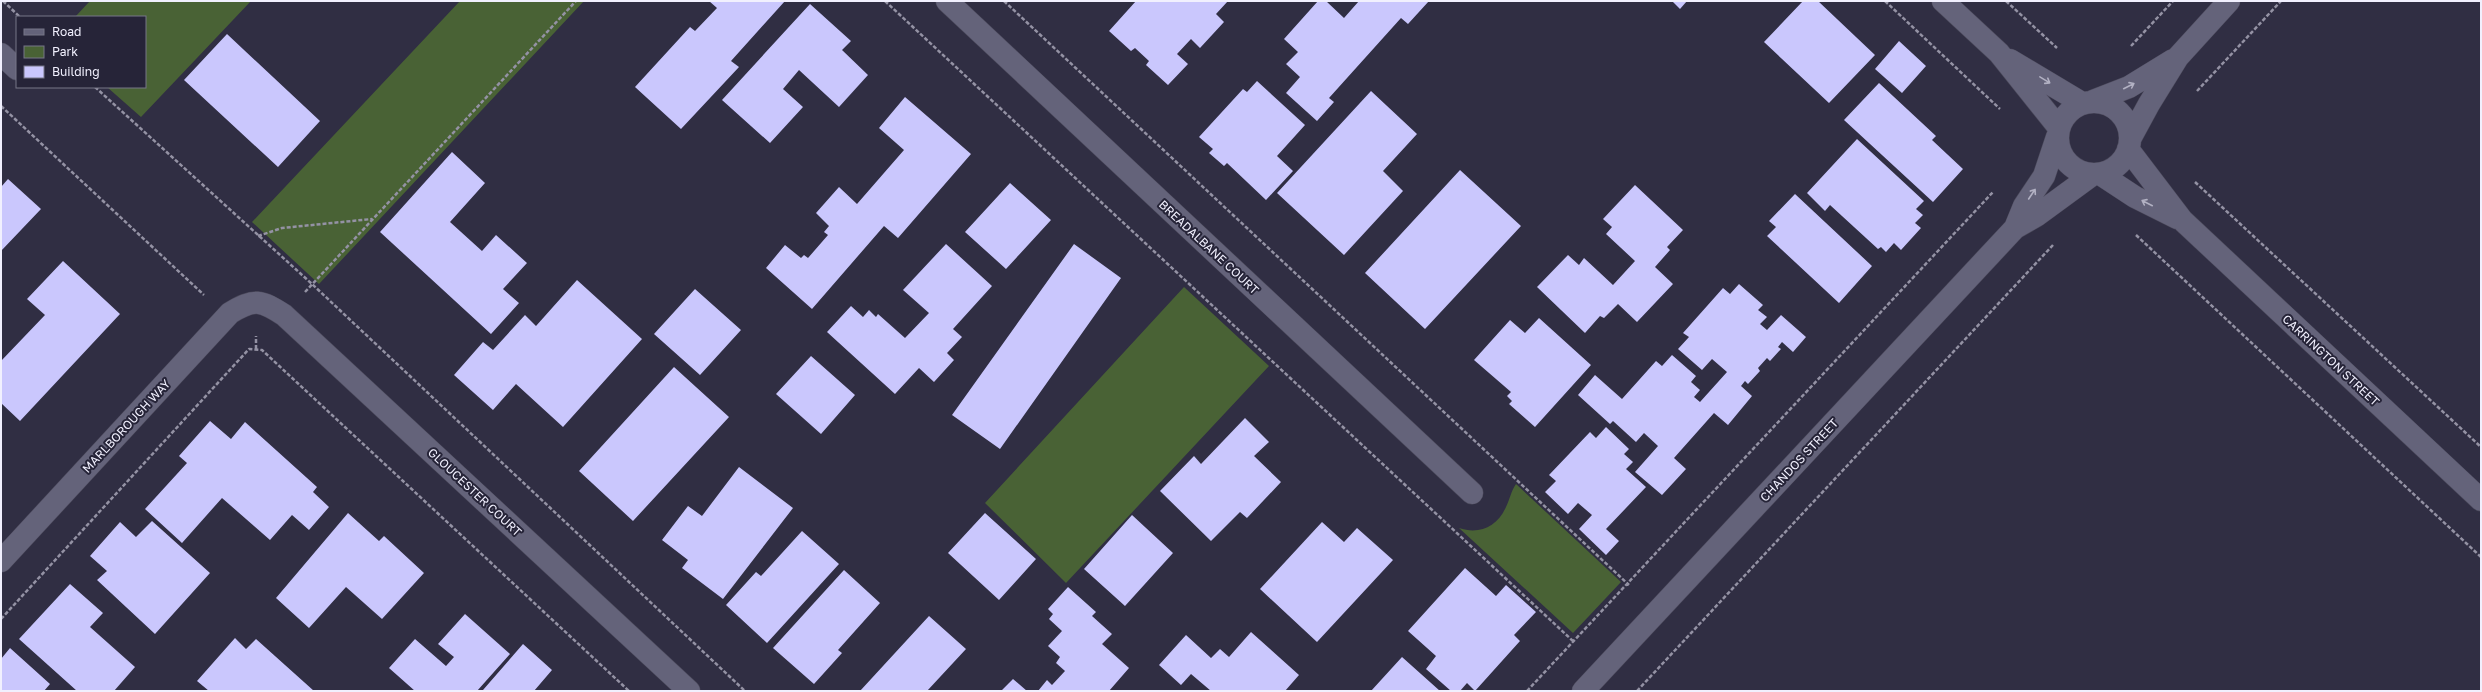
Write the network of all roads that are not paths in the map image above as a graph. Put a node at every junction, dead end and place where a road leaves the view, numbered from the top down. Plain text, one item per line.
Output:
1 (946, 1) edge
2 (1943, 1) edge
3 (2229, 1) edge
4 (1999, 53) junction
5 (1, 54) edge
6 (2178, 57) junction
7 (16, 68) edge
8 (2088, 102) junction
9 (2058, 133) junction
10 (2129, 144) junction
11 (2096, 174) junction
12 (2182, 220) junction
13 (2014, 228) junction
14 (257, 301) joint
15 (1472, 492) dead end
16 (2481, 500) edge
17 (1, 561) edge
18 (689, 691) edge
19 (1583, 691) edge

1 - 15 street, BREADALBANE COURT
2 - 4 street
3 - 6 street
4 -> 8 street
4 - 9 street
5 - 7 street
8 -> 6 street
6 - 10 street
8 - 9 street
8 - 10 street
9 - 11 street
13 -> 9 street
10 - 11 street
10 - 12 street
12 -> 11 street
11 - 13 street
12 - 16 street, CARRINGTON STREET
13 - 19 street, CHANDOS STREET
14 - 17 street, MARLBOROUGH WAY
14 - 18 street, GLOUCESTER COURT

